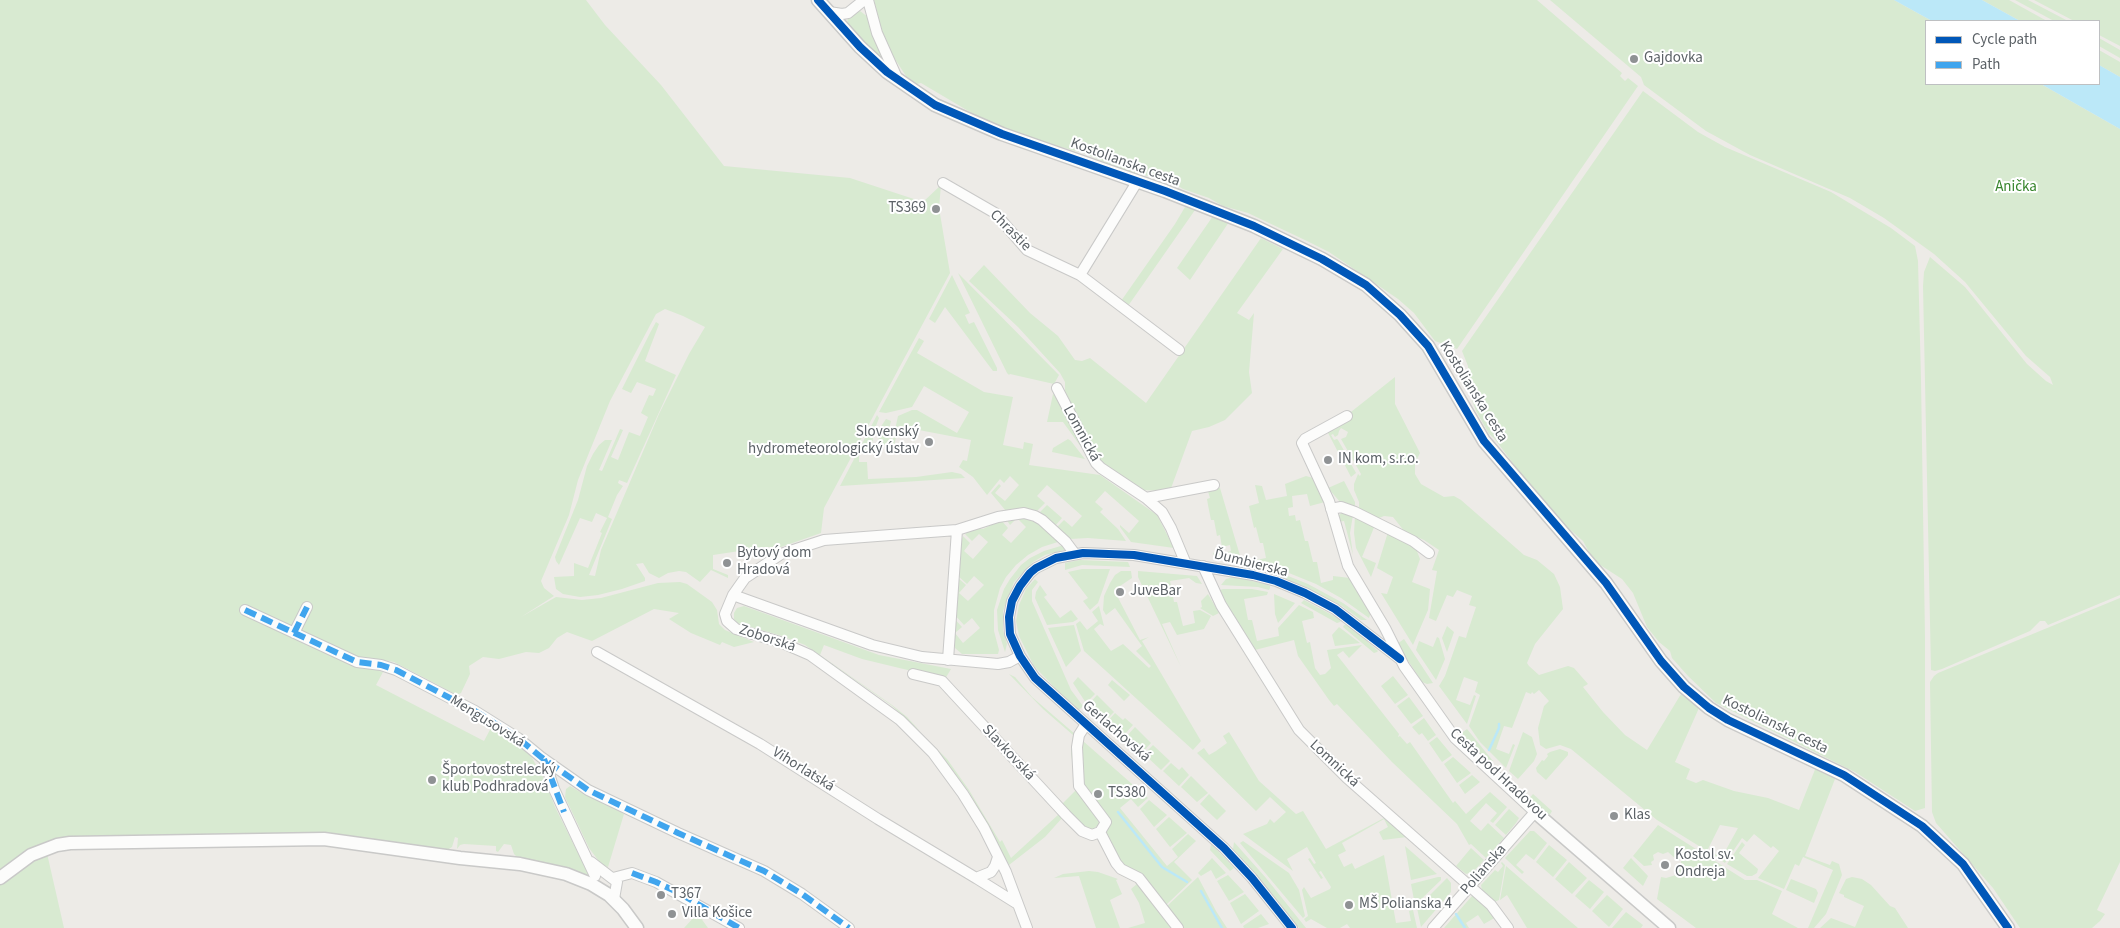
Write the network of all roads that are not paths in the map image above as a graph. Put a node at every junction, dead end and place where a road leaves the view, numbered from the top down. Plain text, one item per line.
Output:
1 (818, 0) edge
2 (866, 0) edge
3 (829, 12) junction
4 (898, 81) junction
5 (1137, 182) junction
6 (943, 183) dead end
7 (1080, 275) junction
8 (1179, 350) dead end
9 (1056, 388) dead end
10 (1347, 416) dead end
11 (1214, 485) dead end
12 (1146, 498) junction
13 (1331, 509) junction
14 (957, 530) junction
15 (1429, 552) dead end
16 (1075, 554) junction
17 (1186, 564) junction
18 (1203, 566) junction
19 (733, 595) junction
20 (307, 607) dead end
21 (245, 610) dead end
22 (294, 634) junction
23 (597, 652) dead end
24 (1020, 656) junction
25 (1400, 659) junction
26 (948, 660) junction
27 (914, 674) dead end
28 (1086, 724) junction
29 (544, 759) junction
30 (571, 778) junction
31 (557, 797) junction
32 (1535, 812) junction
33 (1100, 832) junction
34 (998, 857) junction
35 (632, 874) junction
36 (596, 877) junction
37 (0, 878) edge
38 (613, 878) junction
39 (976, 878) junction
40 (1470, 886) junction
41 (617, 897) junction
42 (1016, 903) junction
43 (724, 924) edge
44 (637, 928) edge
45 (739, 928) edge
46 (849, 928) edge
47 (1027, 928) edge
48 (1178, 928) edge
49 (1292, 928) edge
50 (1433, 928) edge
51 (1508, 928) edge
52 (1668, 928) edge
53 (2008, 928) edge

1 - 3 street, Kostolianska cesta
2 - 3 street
2 - 4 street
3 - 4 street, Kostolianska cesta
4 - 5 street, Kostolianska cesta
5 - 7 street
5 - 53 street, Kostolianska cesta
6 - 7 street, Chrastie
7 - 8 street, Chrastie
9 - 12 street, Lomnická
10 - 13 street, Cesta pod Hradovou
11 - 12 street
12 - 17 street, Lomnická
13 - 15 street
13 - 25 street, Cesta pod Hradovou
14 - 16 street
14 - 19 street
14 - 26 street
16 - 17 street, Ďumbierska
16 - 24 street, Gerlachovská
17 - 18 street, Ďumbierska
18 - 25 street, Ďumbierska
18 - 40 street, Lomnická
19 - 26 street, Zoborská
19 - 34 street, Zoborská
20 - 22 street
21 - 22 street, Mengusovská
22 - 29 street, Mengusovská
23 - 39 street, Vihorlatská
24 - 26 street, Zoborská
24 - 28 street, Gerlachovská
25 - 32 street, Cesta pod Hradovou
27 - 33 street, Slavkovská
28 - 33 street
28 - 49 street, Gerlachovská
29 - 30 street, Mengusovská
29 - 31 street
30 - 31 street
30 - 46 street, Mengusovská
31 - 36 street
32 - 40 street, Polianska
32 - 52 street, Cesta pod Hradovou
33 - 48 street
34 - 39 street
34 - 42 street, Zoborská
35 - 38 street
35 - 41 street
35 - 43 street
36 - 37 street
36 - 38 street
36 - 41 street
38 - 41 street
39 - 42 street, Vihorlatská
40 - 50 street, Polianska
40 - 51 street, Lomnická
41 - 44 street
42 - 47 street
43 - 45 street

